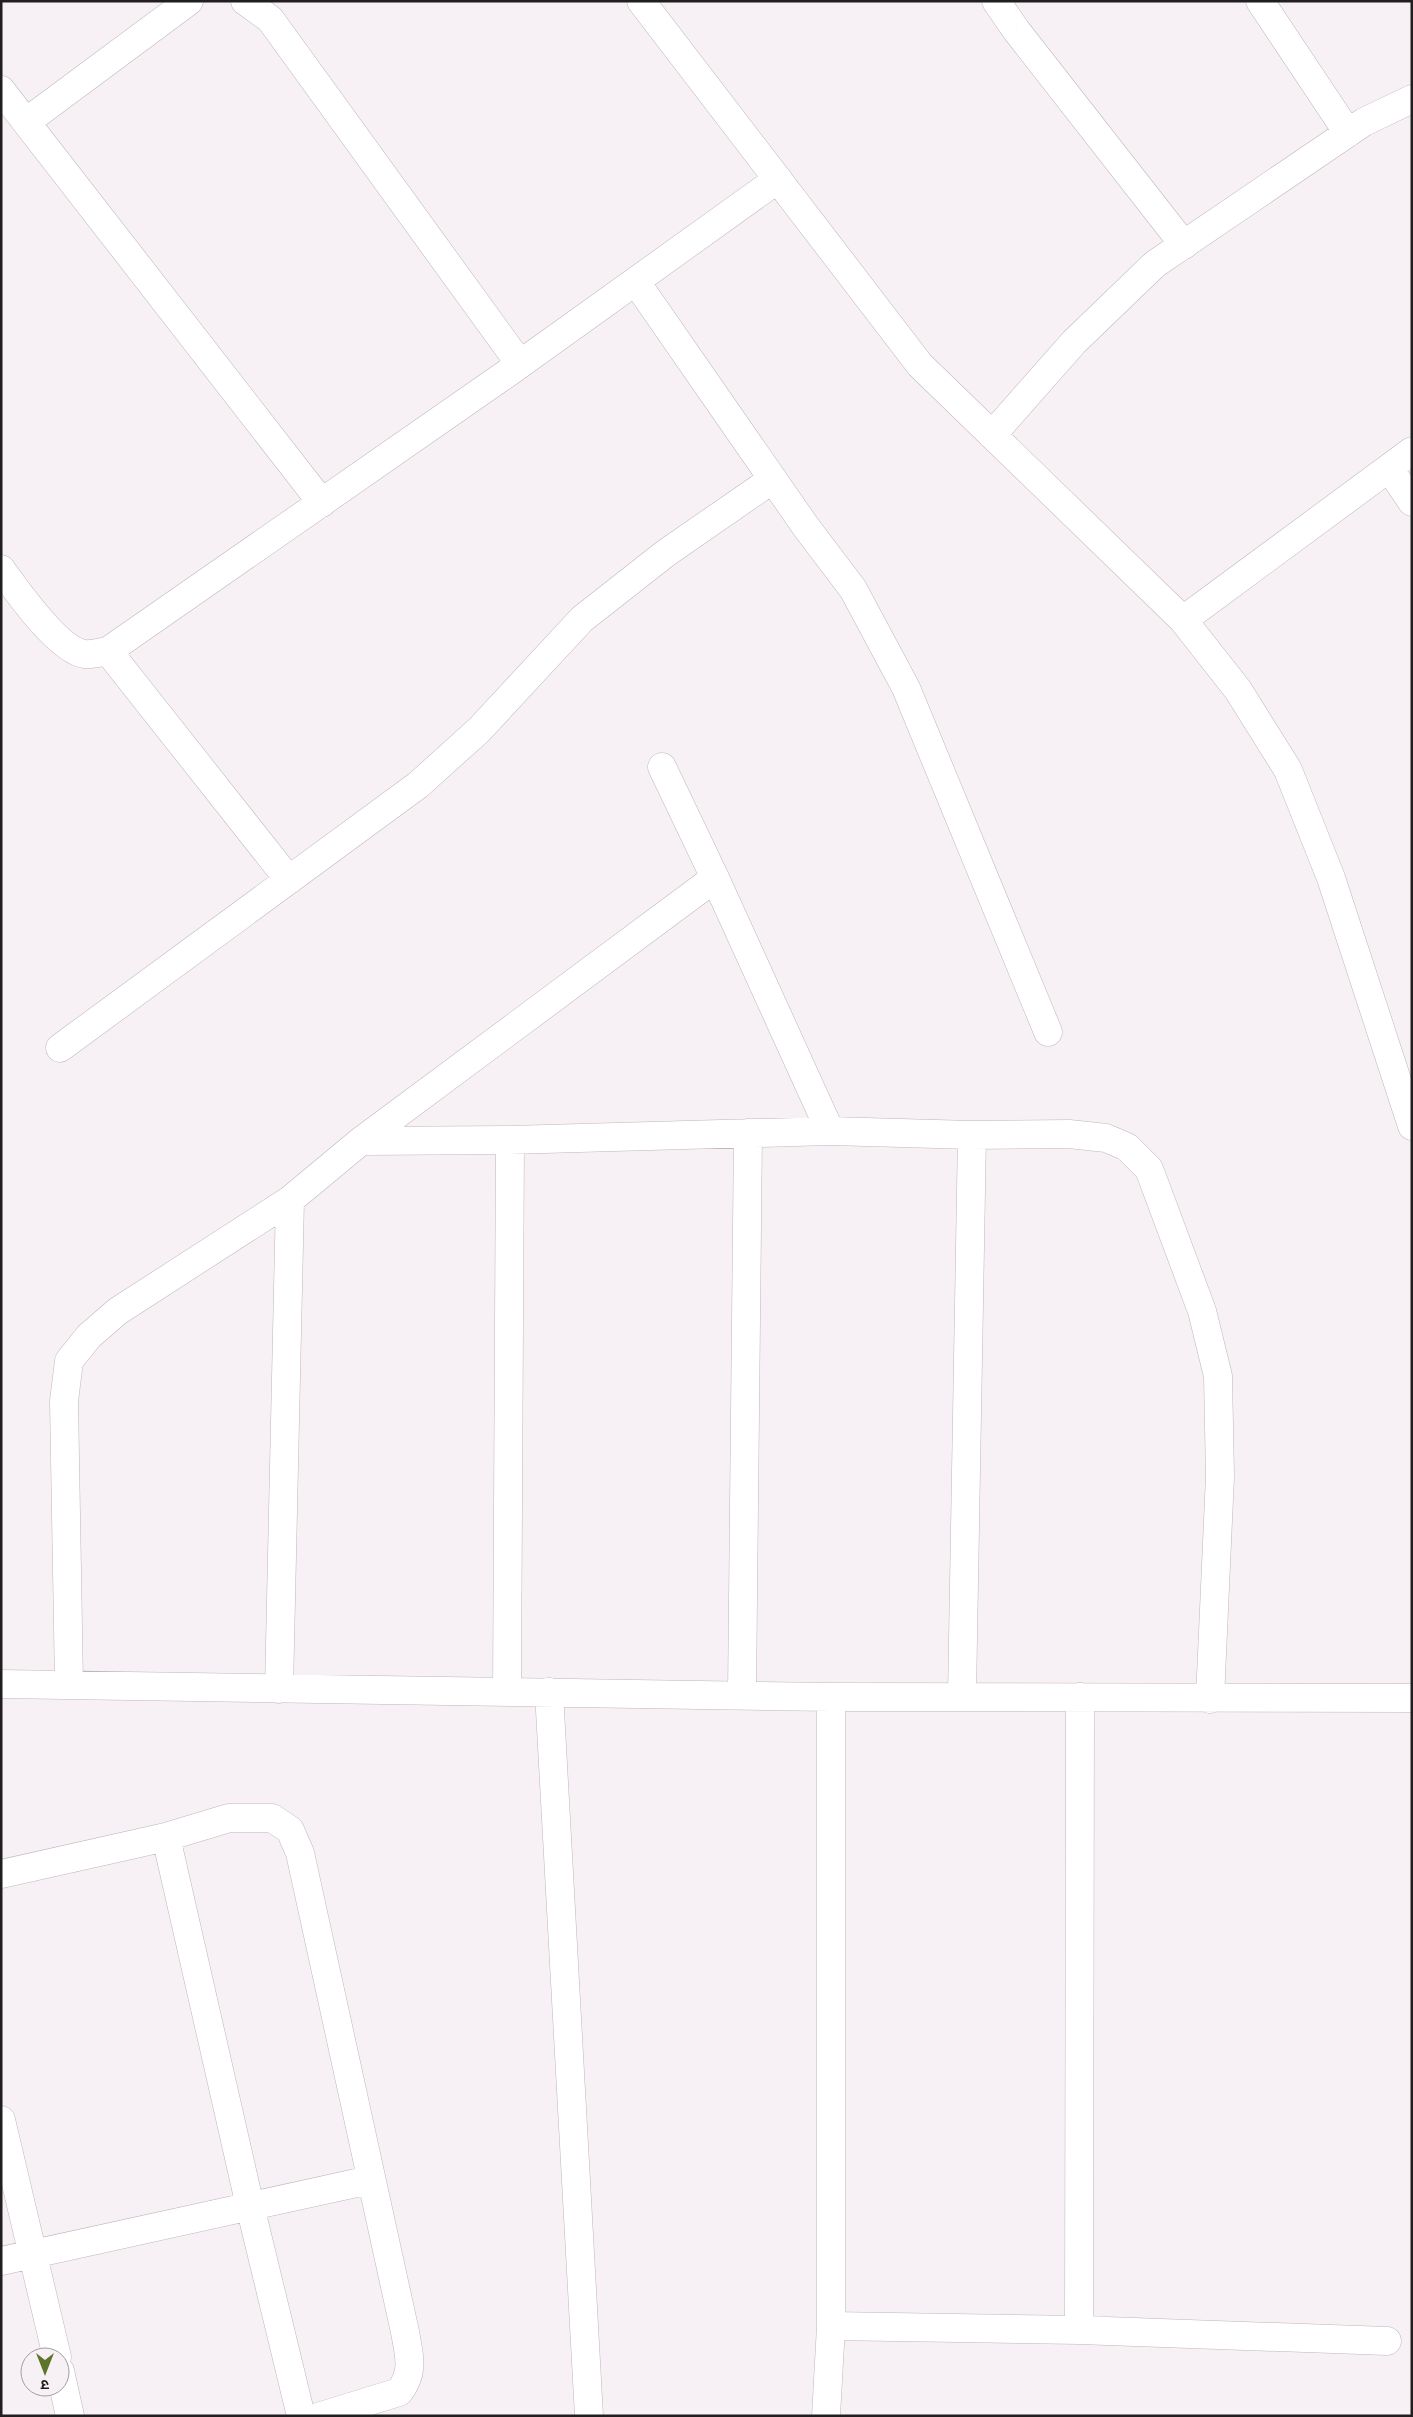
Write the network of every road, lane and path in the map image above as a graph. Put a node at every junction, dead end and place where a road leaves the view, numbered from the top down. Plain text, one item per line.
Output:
1 (189, 1) edge
2 (245, 1) edge
3 (641, 1) edge
4 (996, 1) edge
5 (1260, 1) edge
6 (1, 90) edge
7 (1412, 99) edge
8 (26, 122) junction
9 (1348, 133) junction
10 (778, 179) junction
11 (1184, 245) junction
12 (636, 282) junction
13 (520, 364) junction
14 (992, 435) junction
15 (1412, 451) edge
16 (1389, 468) junction
17 (773, 480) junction
18 (1412, 502) edge
19 (322, 504) junction
20 (1, 569) edge
21 (1183, 620) junction
22 (108, 651) junction
23 (662, 767) dead end
24 (715, 878) junction
25 (289, 880) junction
26 (1048, 1032) dead end
27 (60, 1048) dead end
28 (1412, 1126) edge
29 (830, 1131) junction
30 (748, 1133) junction
31 (972, 1135) junction
32 (510, 1140) junction
33 (361, 1141) junction
34 (290, 1200) junction
35 (1, 1684) edge
36 (69, 1684) junction
37 (279, 1689) junction
38 (507, 1691) junction
39 (548, 1692) junction
40 (742, 1694) junction
41 (962, 1696) junction
42 (831, 1697) junction
43 (1080, 1698) junction
44 (1412, 1698) edge
45 (1210, 1699) junction
46 (166, 1837) junction
47 (1, 1874) edge
48 (1, 2120) edge
49 (370, 2180) junction
50 (250, 2206) junction
51 (33, 2254) junction
52 (1, 2261) edge
53 (831, 2326) junction
54 (1079, 2330) junction
55 (1387, 2341) dead end
56 (55, 2347) edge
57 (66, 2397) edge
58 (70, 2416) edge
59 (301, 2416) edge
60 (321, 2416) edge
61 (589, 2416) edge
62 (826, 2416) edge

1 - 8 street
2 - 13 street
3 - 10 street
4 - 11 street
5 - 9 street
6 - 8 street
7 - 9 street
8 - 19 street
9 - 11 street
10 - 12 street
10 - 14 street
11 - 14 street
12 - 13 street
12 - 17 street
13 - 19 street
14 - 21 street
15 - 16 street
16 - 18 street
16 - 21 street
17 - 25 street
17 - 26 street
19 - 22 street
20 - 22 street
21 - 28 street
22 - 25 street
23 - 24 street
24 - 29 street
24 - 33 street
25 - 27 street
29 - 30 street
29 - 31 street
30 - 32 street
30 - 40 street
31 - 41 street
31 - 45 street
32 - 33 street
32 - 38 street
33 - 34 street
34 - 36 street
34 - 37 street
35 - 36 street
36 - 37 street
37 - 38 street
38 - 39 street
39 - 40 street
39 - 61 street
40 - 42 street
41 - 42 street
41 - 43 street
42 - 53 street
43 - 45 street
43 - 54 street
44 - 45 street
46 - 47 street
46 - 49 street
46 - 50 street
48 - 51 street
49 - 50 street
49 - 60 street
50 - 51 street
50 - 59 street
51 - 52 street
51 - 56 street
53 - 54 street
53 - 62 street
54 - 55 street
57 - 58 street

